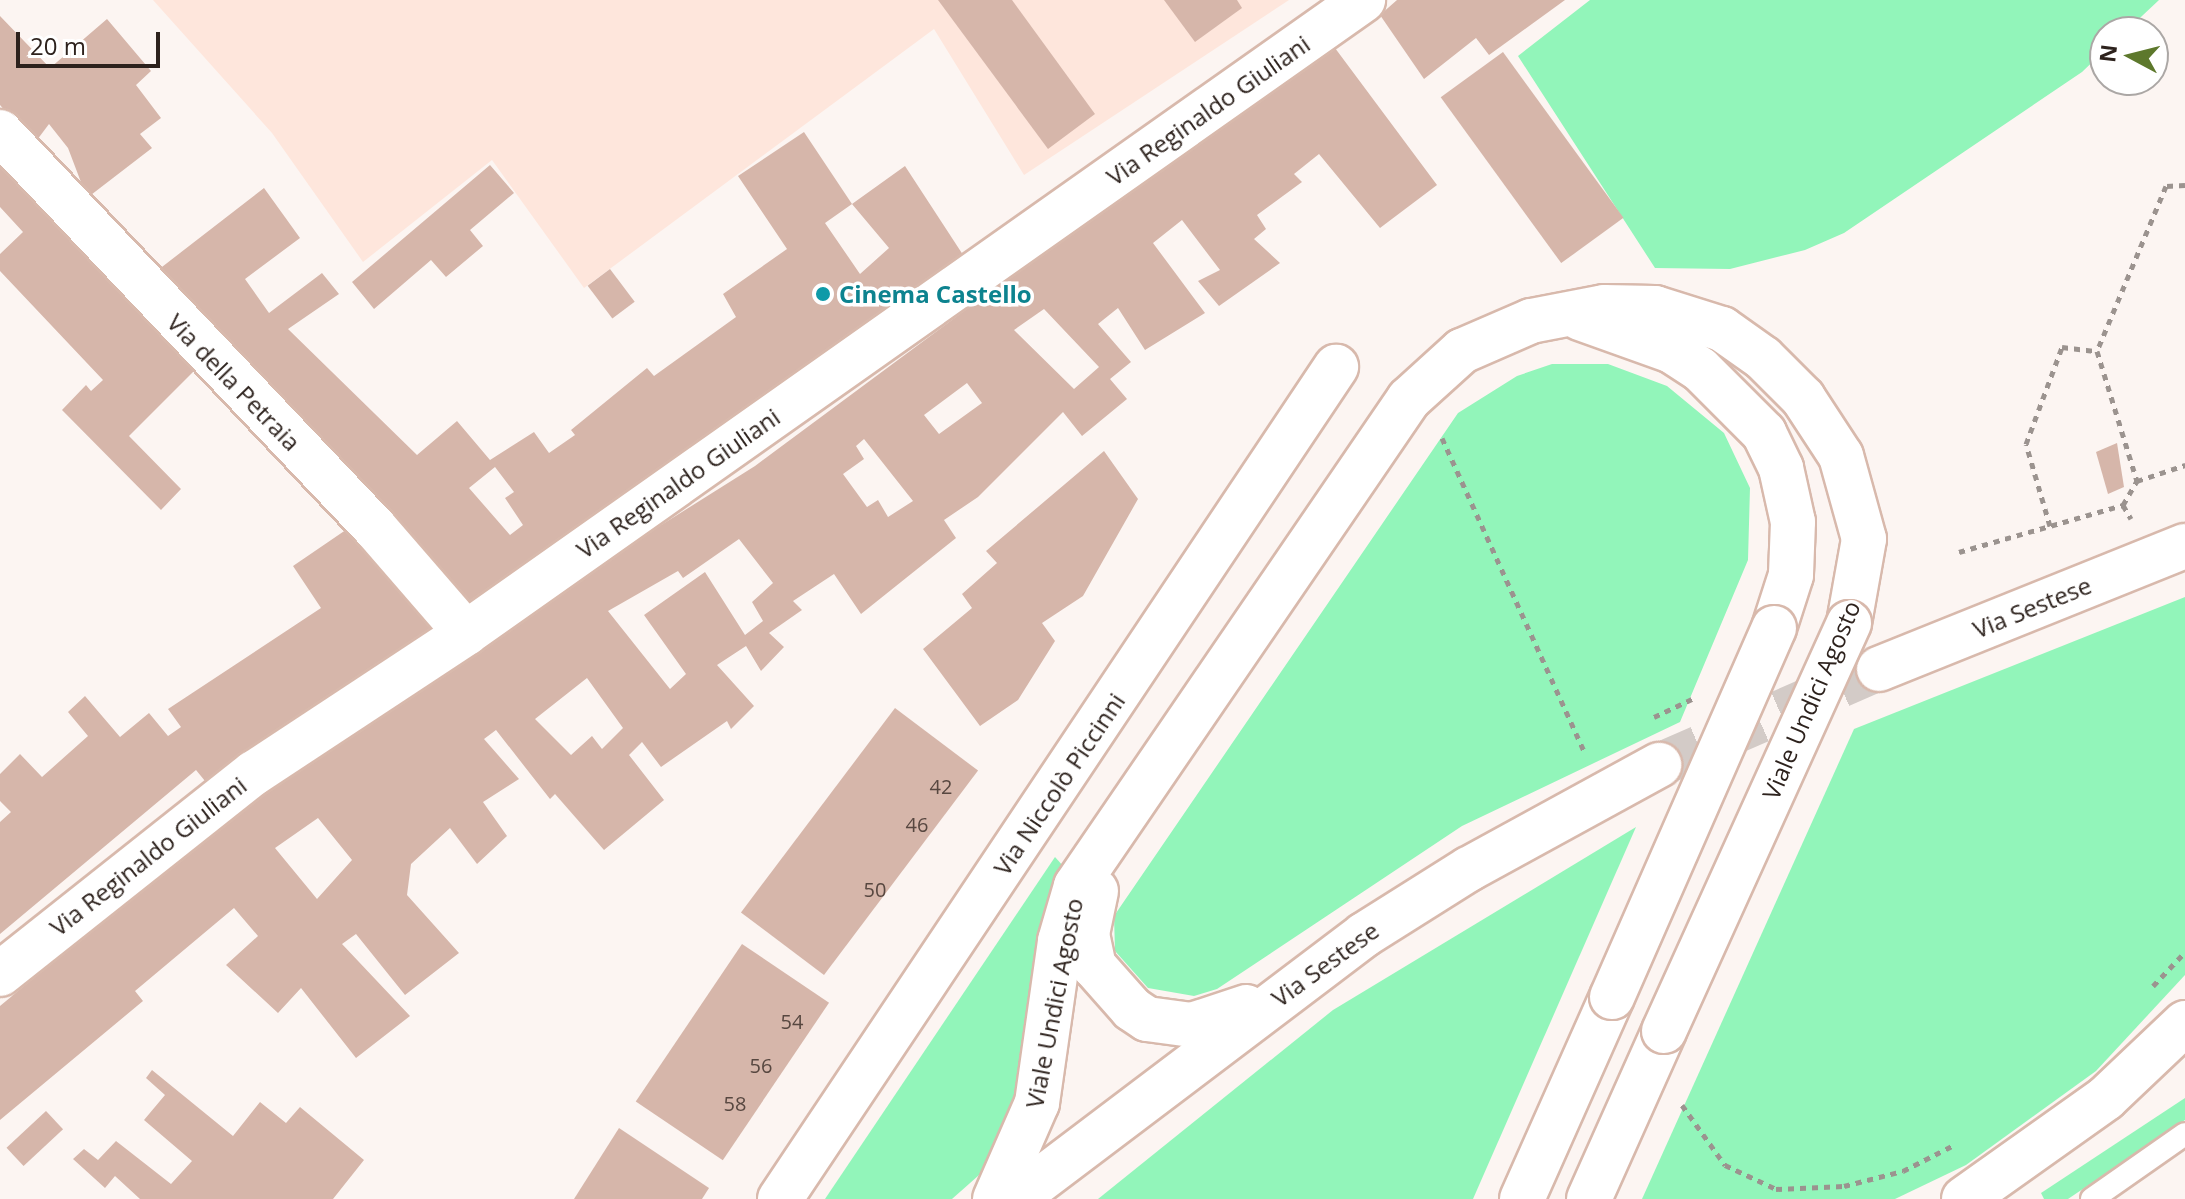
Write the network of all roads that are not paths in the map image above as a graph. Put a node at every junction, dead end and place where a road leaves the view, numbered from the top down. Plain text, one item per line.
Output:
1 (1363, 0) edge
2 (0, 132) edge
3 (1566, 313) junction
4 (1336, 367) dead end
5 (2185, 546) edge
6 (466, 633) junction
7 (1879, 669) tunnel mouth
8 (1659, 765) tunnel mouth
9 (1126, 814) junction
10 (0, 974) edge
11 (1308, 976) junction
12 (2185, 1023) edge
13 (2185, 1049) edge
14 (2106, 1098) junction
15 (2185, 1134) edge
16 (780, 1199) edge
17 (995, 1199) edge
18 (1015, 1199) edge
19 (1522, 1199) edge
20 (1589, 1199) edge
21 (1964, 1199) edge
22 (2092, 1199) edge

1 - 6 main road, Via Reginaldo Giuliani
2 - 6 main road, Via della Petraia
3 - 9 main road, Viale Undici Agosto
3 - 19 main road, bridge
3 - 20 main road, Viale Undici Agosto, bridge
4 - 16 main road, Via Niccolò Piccinni
5 - 7 main road, Via Sestese
6 - 10 main road, Via Reginaldo Giuliani
8 - 11 main road, Via Sestese
9 - 11 main road, Viale Undici Agosto
9 - 17 main road, Viale Undici Agosto
11 - 18 main road, Via Sestese
12 - 14 main road
13 - 14 lane
14 - 21 main road
15 - 22 lane

